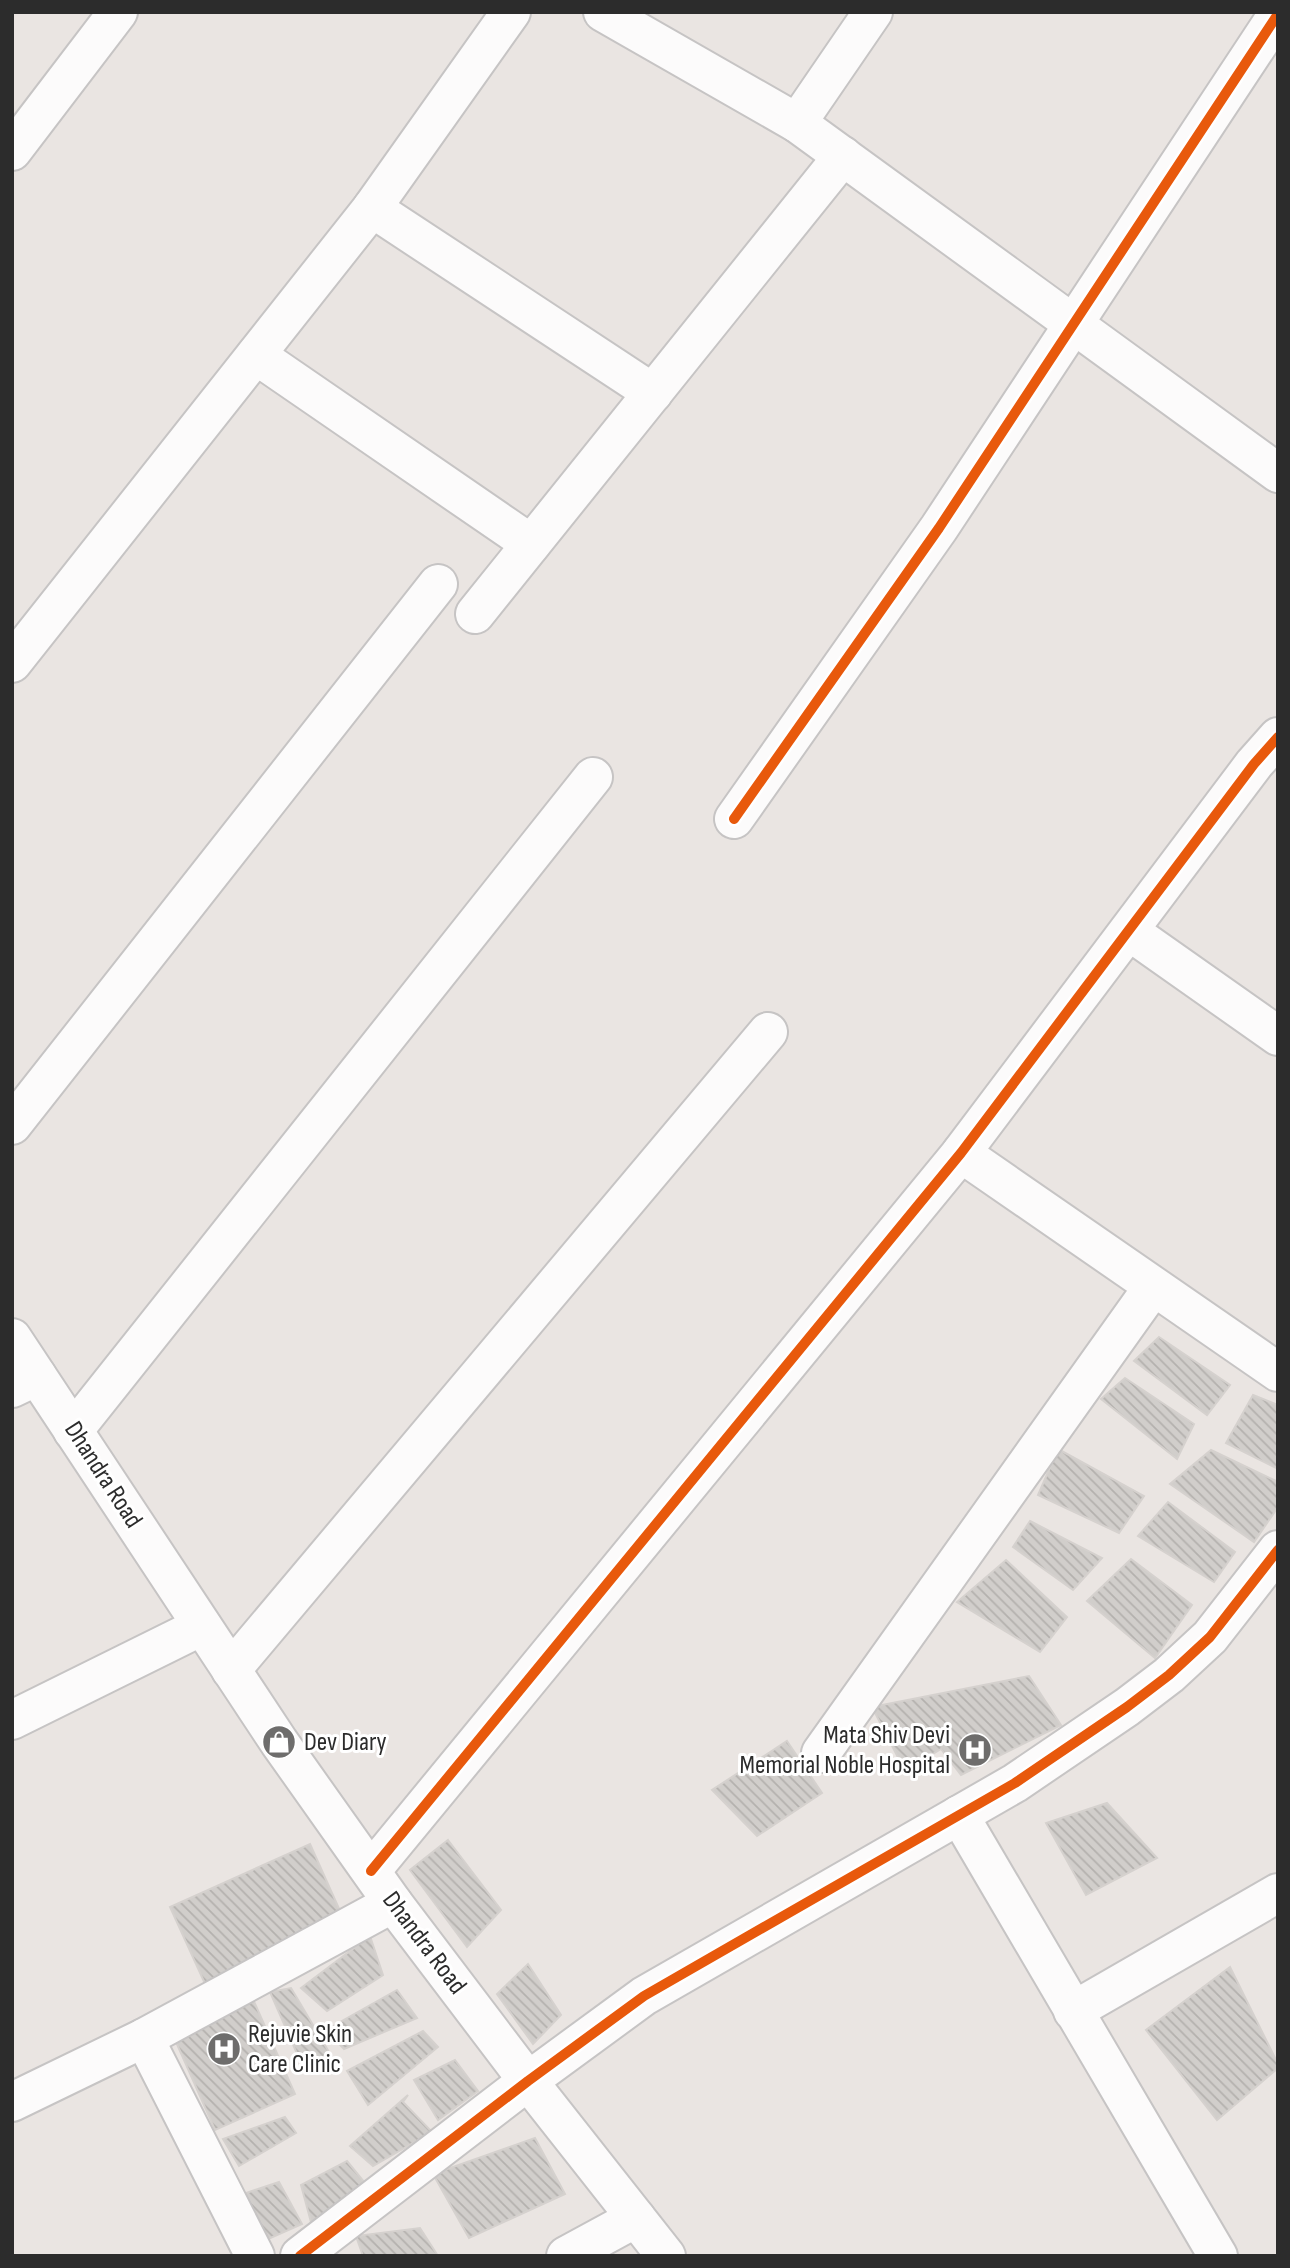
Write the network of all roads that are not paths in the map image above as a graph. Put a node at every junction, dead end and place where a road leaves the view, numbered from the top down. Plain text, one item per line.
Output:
1 (118, 12) edge
2 (511, 12) edge
3 (603, 12) edge
4 (873, 12) edge
5 (1278, 14) edge
6 (797, 122) junction
7 (12, 151) edge
8 (843, 156) junction
9 (372, 208) junction
10 (1074, 323) junction
11 (256, 355) junction
12 (653, 393) junction
13 (1278, 474) edge
14 (531, 544) junction
15 (438, 584) dead end
16 (475, 614) dead end
17 (12, 663) edge
18 (1270, 761) edge
19 (593, 776) dead end
20 (734, 819) dead end
21 (1129, 931) junction
22 (768, 1032) dead end
23 (1278, 1036) edge
24 (12, 1125) edge
25 (961, 1153) junction
26 (1153, 1287) junction
27 (12, 1338) edge
28 (1278, 1372) edge
29 (25, 1382) edge
30 (74, 1431) junction
31 (1278, 1550) edge
32 (202, 1626) junction
33 (231, 1670) junction
34 (12, 1720) edge
35 (821, 1754) dead end
36 (959, 1815) junction
37 (371, 1871) junction
38 (1278, 1893) edge
39 (393, 1903) junction
40 (1073, 2011) junction
41 (144, 2038) junction
42 (528, 2081) junction
43 (12, 2102) edge
44 (636, 2218) junction
45 (255, 2256) edge
46 (300, 2256) edge
47 (566, 2256) edge
48 (666, 2256) edge
49 (1218, 2256) edge

1 - 7 street
2 - 9 street
3 - 6 street
4 - 6 street
5 - 10 street
6 - 8 street
8 - 10 street
8 - 12 street
9 - 11 street
9 - 12 street
10 - 13 street
10 - 20 street
11 - 14 street
11 - 17 street
12 - 14 street
14 - 16 street
15 - 24 street
18 - 21 street
19 - 30 street
21 - 23 street
21 - 25 street
22 - 33 street
25 - 26 street
25 - 37 street
26 - 28 street
26 - 35 street
27 - 29 street, Dhandra Road
29 - 30 street, Dhandra Road
30 - 32 street, Dhandra Road
31 - 36 street
32 - 33 street, Dhandra Road
32 - 34 street
33 - 37 street, Dhandra Road
36 - 40 street
36 - 42 street
37 - 39 street, Dhandra Road
38 - 40 street
39 - 41 street
39 - 42 street, Dhandra Road
40 - 49 street
41 - 43 street
41 - 45 street
42 - 44 street, Dhandra Road
42 - 46 street
44 - 47 street
44 - 48 street, Dhandra Road

